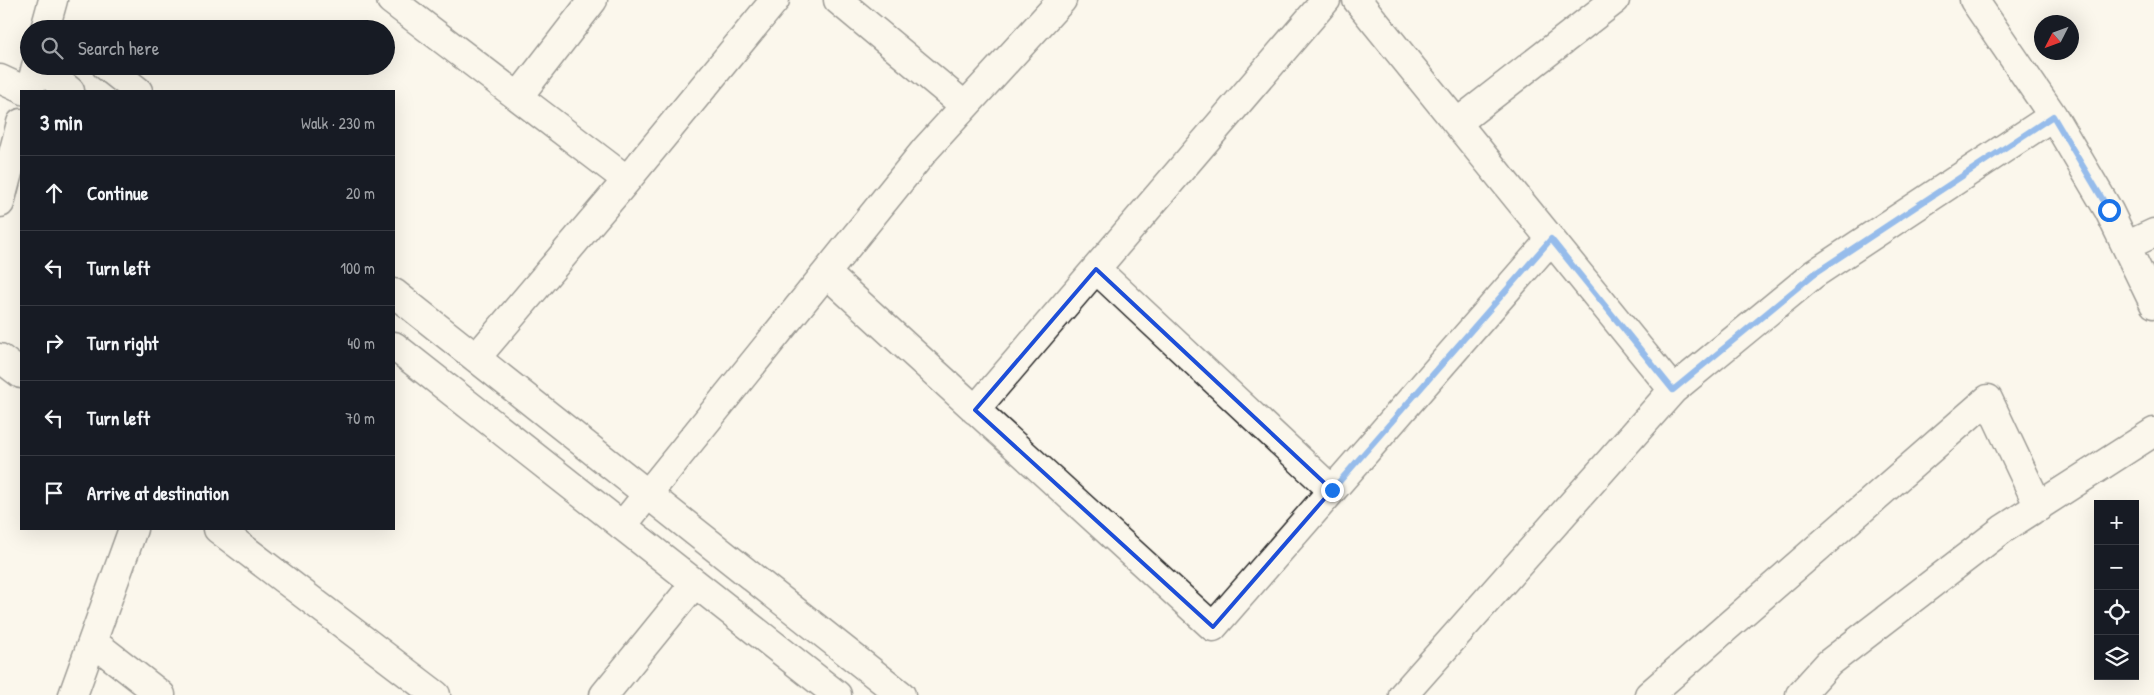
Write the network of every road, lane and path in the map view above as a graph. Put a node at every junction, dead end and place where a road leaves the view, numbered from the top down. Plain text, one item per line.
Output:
1 (391, 0) edge
2 (593, 0) edge
3 (775, 0) edge
4 (838, 0) edge
5 (1062, 0) edge
6 (1326, 0) edge
7 (1358, 0) edge
8 (1974, 0) edge
9 (1598, 5) edge
10 (34, 75) edge
11 (49, 75) edge
12 (118, 75) edge
13 (0, 79) edge
14 (26, 90) edge
15 (28, 90) edge
16 (69, 90) edge
17 (137, 90) edge
18 (518, 97) junction
19 (965, 106) junction
20 (2053, 116) junction
21 (1457, 122) junction
22 (20, 127) edge
23 (628, 180) junction
24 (0, 203) edge
25 (2154, 234) edge
26 (1551, 239) junction
27 (2126, 246) junction
28 (1096, 269) junction
29 (826, 273) junction
30 (395, 294) edge
31 (2154, 304) edge
32 (395, 347) edge
33 (0, 358) edge
34 (476, 358) junction
35 (20, 373) edge
36 (1673, 390) junction
37 (975, 410) junction
38 (2154, 432) edge
39 (1332, 490) junction
40 (648, 494) junction
41 (2039, 507) junction
42 (622, 526) junction
43 (132, 530) edge
44 (219, 530) edge
45 (695, 583) junction
46 (93, 642) junction
47 (73, 695) edge
48 (161, 695) edge
49 (436, 695) edge
50 (604, 695) edge
51 (836, 695) edge
52 (902, 695) edge
53 (1404, 695) edge
54 (1649, 695) edge
55 (1800, 695) edge

1 - 18 street
2 - 18 street
3 - 23 street
4 - 19 street
5 - 19 street
6 - 28 street
7 - 21 street
8 - 20 street
9 - 21 street
10 - 15 street
11 - 16 street
12 - 17 street
13 - 14 street
18 - 23 street
19 - 29 street
20 - 27 street
20 - 36 street
21 - 26 street
22 - 24 street
23 - 34 street
25 - 27 street
26 - 36 street
26 - 39 street
27 - 31 street
28 - 37 street
28 - 39 street
29 - 37 street
29 - 40 street
30 - 34 street
32 - 42 street
33 - 35 street
34 - 40 street
36 - 53 street
37 - 39 street
38 - 41 street
40 - 42 street
40 - 52 street
41 - 54 street
41 - 55 street
42 - 45 street
43 - 46 street
44 - 49 street
45 - 50 street
45 - 51 street
46 - 47 street
46 - 48 street

